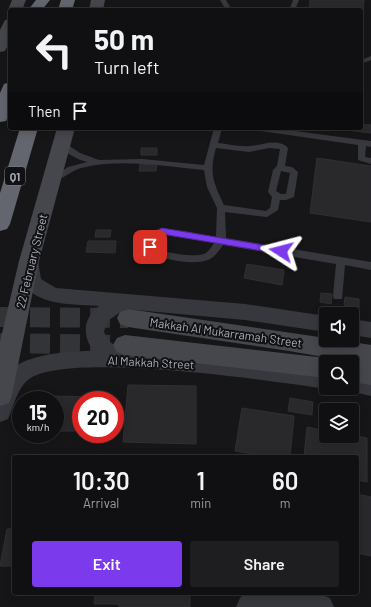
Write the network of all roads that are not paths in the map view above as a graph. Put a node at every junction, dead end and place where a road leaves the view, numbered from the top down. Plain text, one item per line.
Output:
1 (43, 0) edge
2 (37, 8) edge
3 (8, 28) edge
4 (0, 48) edge
5 (8, 93) edge
6 (0, 117) edge
7 (28, 130) edge
8 (217, 130) edge
9 (269, 130) edge
10 (64, 136) edge
11 (362, 142) junction
12 (371, 144) edge
13 (213, 145) junction
14 (371, 161) edge
15 (106, 162) junction
16 (208, 168) junction
17 (281, 168) junction
18 (53, 178) junction
19 (276, 196) junction
20 (221, 208) junction
21 (0, 224) edge
22 (221, 241) junction
23 (29, 261) junction
24 (341, 261) junction
25 (371, 266) edge
26 (338, 296) dead end
27 (125, 309) junction
28 (319, 323) edge
29 (359, 328) edge
30 (371, 330) edge
31 (125, 352) junction
32 (371, 355) edge
33 (319, 367) edge
34 (359, 373) edge
35 (371, 374) edge
36 (319, 379) edge
37 (359, 385) edge
38 (371, 387) edge
39 (0, 395) edge
40 (0, 412) edge
41 (250, 605) edge
42 (321, 607) edge

1 - 2 highway
3 - 4 main road
5 - 6 highway
7 - 21 highway, Q1
8 - 13 lane
9 - 11 lane
10 - 15 lane
10 - 18 main road, 22 February Street
11 - 12 lane
11 - 14 lane
13 - 16 lane
13 - 17 lane
15 - 16 lane
15 - 18 lane
16 - 20 lane
17 - 19 lane
17 - 19 lane
18 - 23 main road, 22 February Street
19 - 20 lane
20 - 22 lane
22 - 22 lane
22 - 24 lane
23 - 27 street
23 - 39 main road, 22 February Street
24 - 25 lane
24 - 26 lane
27 - 28 street
27 - 31 street
27 - 32 main road, Makkah Al Mukarramah Street
29 - 30 street
31 - 33 main road, Makkah Al Mukarramah Street
31 - 36 street, Al Makkah Street
31 - 40 street, Al Makkah Street
34 - 35 main road
37 - 38 street
41 - 42 street

